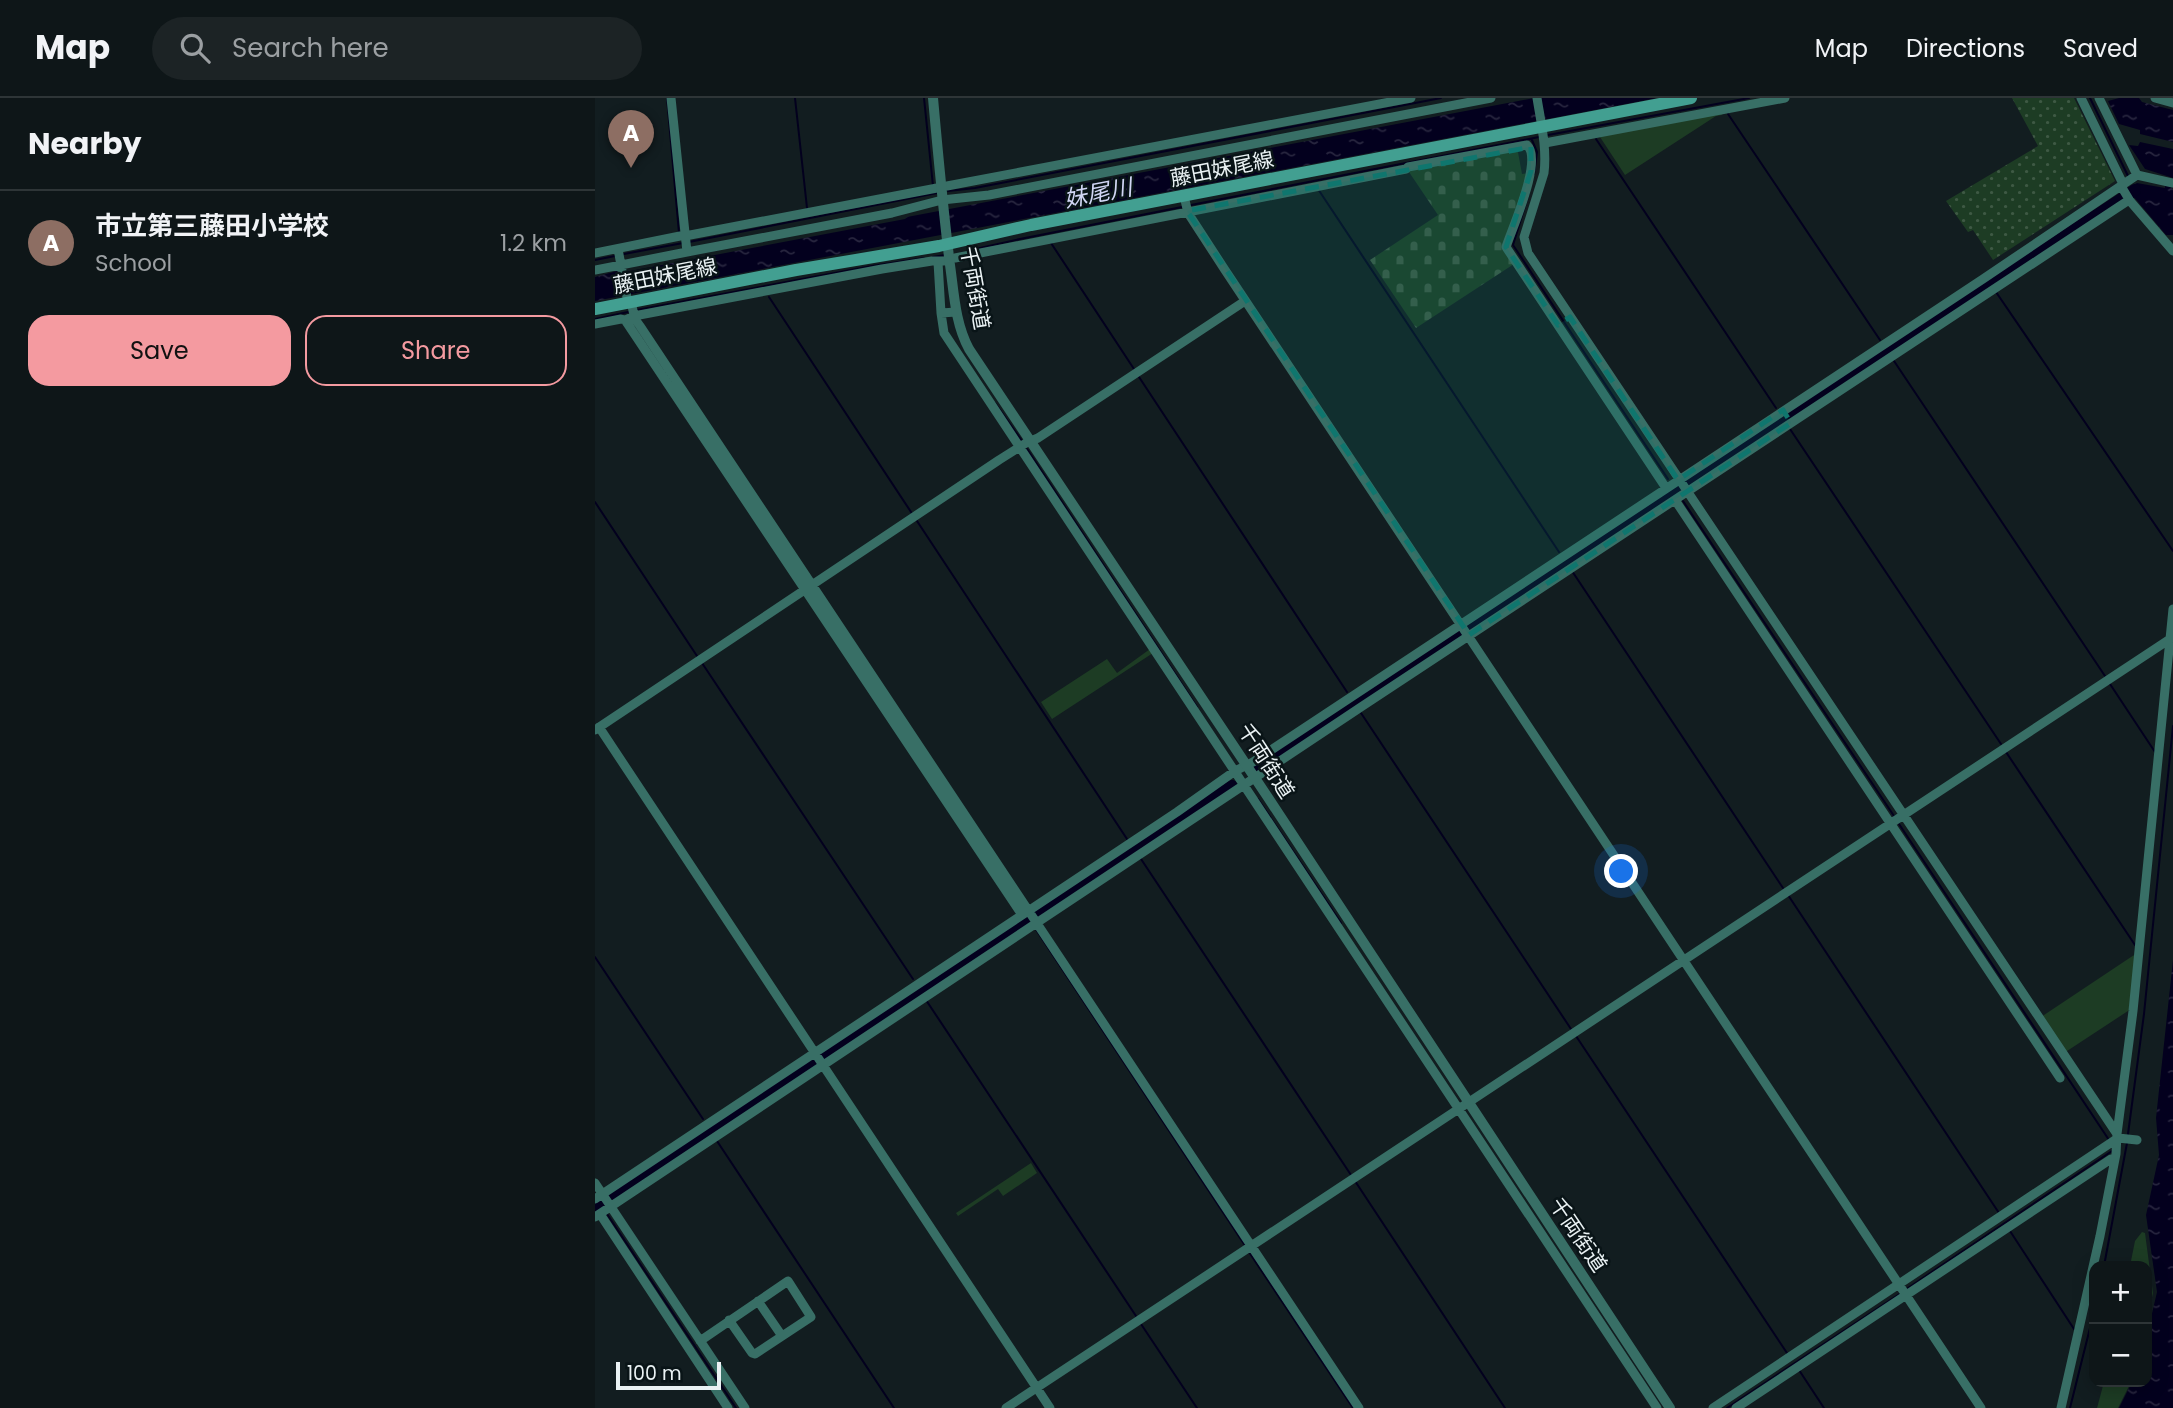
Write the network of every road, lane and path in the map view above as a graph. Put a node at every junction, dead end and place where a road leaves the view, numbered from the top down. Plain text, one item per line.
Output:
1 (671, 98) edge
2 (933, 98) edge
3 (1411, 98) edge
4 (1492, 98) edge
5 (1537, 98) edge
6 (1692, 98) edge
7 (1785, 98) edge
8 (2081, 98) edge
9 (2100, 98) edge
10 (2155, 98) edge
11 (2173, 103) edge
12 (1543, 133) junction
13 (1100, 165) junction
14 (2137, 174) junction
15 (2173, 183) edge
16 (1533, 184) junction
17 (2125, 192) junction
18 (943, 203) junction
19 (1186, 205) junction
20 (684, 240) junction
21 (947, 241) junction
22 (2173, 251) edge
23 (595, 253) edge
24 (620, 258) junction
25 (955, 258) dead end
26 (595, 270) edge
27 (1245, 301) junction
28 (595, 309) edge
29 (630, 311) junction
30 (947, 313) junction
31 (1564, 321) junction
32 (595, 324) edge
33 (1787, 417) junction
34 (1024, 444) junction
35 (1666, 488) junction
36 (1681, 491) junction
37 (1572, 562) junction
38 (807, 587) junction
39 (2173, 609) edge
40 (1465, 630) junction
41 (2170, 639) junction
42 (1357, 701) junction
43 (597, 728) edge
44 (1240, 768) junction
45 (1249, 781) junction
46 (1896, 819) junction
47 (1132, 852) junction
48 (1031, 919) junction
49 (1683, 960) junction
50 (925, 992) junction
51 (820, 1062) junction
52 (2060, 1079) dead end
53 (1462, 1106) junction
54 (714, 1129) junction
55 (2135, 1140) dead end
56 (2116, 1145) junction
57 (595, 1183) edge
58 (605, 1201) edge
59 (597, 1215) edge
60 (1248, 1248) junction
61 (1903, 1293) junction
62 (758, 1301) junction
63 (729, 1320) junction
64 (782, 1336) junction
65 (700, 1341) junction
66 (1797, 1363) junction
67 (1034, 1389) junction
68 (728, 1408) edge
69 (745, 1408) edge
70 (1006, 1408) edge
71 (1050, 1408) edge
72 (1359, 1408) edge
73 (1657, 1408) edge
74 (1670, 1408) edge
75 (1713, 1408) edge
76 (1736, 1408) edge
77 (1980, 1408) edge
78 (2061, 1408) edge

1 - 20 street
2 - 18 street, 千両街道
3 - 13 street
4 - 13 street
5 - 12 street
6 - 12 main road, 藤田妹尾線
7 - 12 street
8 - 17 street
9 - 14 street
10 - 11 street
12 - 16 street
12 - 19 main road, 藤田妹尾線
13 - 18 street
13 - 20 street
14 - 15 street
14 - 17 street
16 - 19 street
16 - 31 street
16 - 31 street
17 - 22 street
17 - 33 street
17 - 33 street
18 - 20 street
18 - 21 street, 千両街道
19 - 21 main road, 藤田妹尾線
19 - 25 street
19 - 27 street
20 - 24 street
20 - 24 street
21 - 29 main road, 藤田妹尾線
21 - 30 street, 千両街道
23 - 24 street
24 - 26 street
24 - 29 street
27 - 34 street
27 - 40 street
28 - 29 main road, 藤田妹尾線
29 - 30 street
29 - 32 street
29 - 38 street
30 - 34 street, 千両街道
30 - 34 street
31 - 35 street
31 - 36 street
33 - 36 street
33 - 36 street
34 - 38 street
34 - 44 street, 千両街道
35 - 36 street
35 - 37 street
36 - 37 street
36 - 46 street
36 - 46 street
37 - 40 street
37 - 40 street
38 - 43 street
38 - 48 street
39 - 41 street
40 - 42 street
40 - 42 street
40 - 49 street
41 - 46 street
41 - 56 street
42 - 44 street
42 - 45 street
43 - 51 street
44 - 45 street, 千両街道
44 - 47 street
45 - 47 street
45 - 53 street, 千両街道
46 - 49 street
46 - 52 street
46 - 56 street
47 - 48 street
47 - 48 street
48 - 50 street
48 - 50 street
48 - 60 street
49 - 53 street
49 - 61 street
50 - 51 street
50 - 51 street
51 - 54 street
51 - 54 street
51 - 67 street
53 - 60 street
53 - 73 street
53 - 74 street, 千両街道
54 - 58 street
54 - 58 street
55 - 56 street
56 - 61 street
56 - 61 street
56 - 78 street
57 - 58 street
58 - 59 street
58 - 65 street
59 - 68 street
60 - 67 street
60 - 72 street
61 - 66 street
61 - 77 street
62 - 63 street
62 - 64 street
62 - 64 street
63 - 64 street
63 - 65 street
65 - 69 street
66 - 75 street
66 - 76 street
67 - 70 street
67 - 71 street

